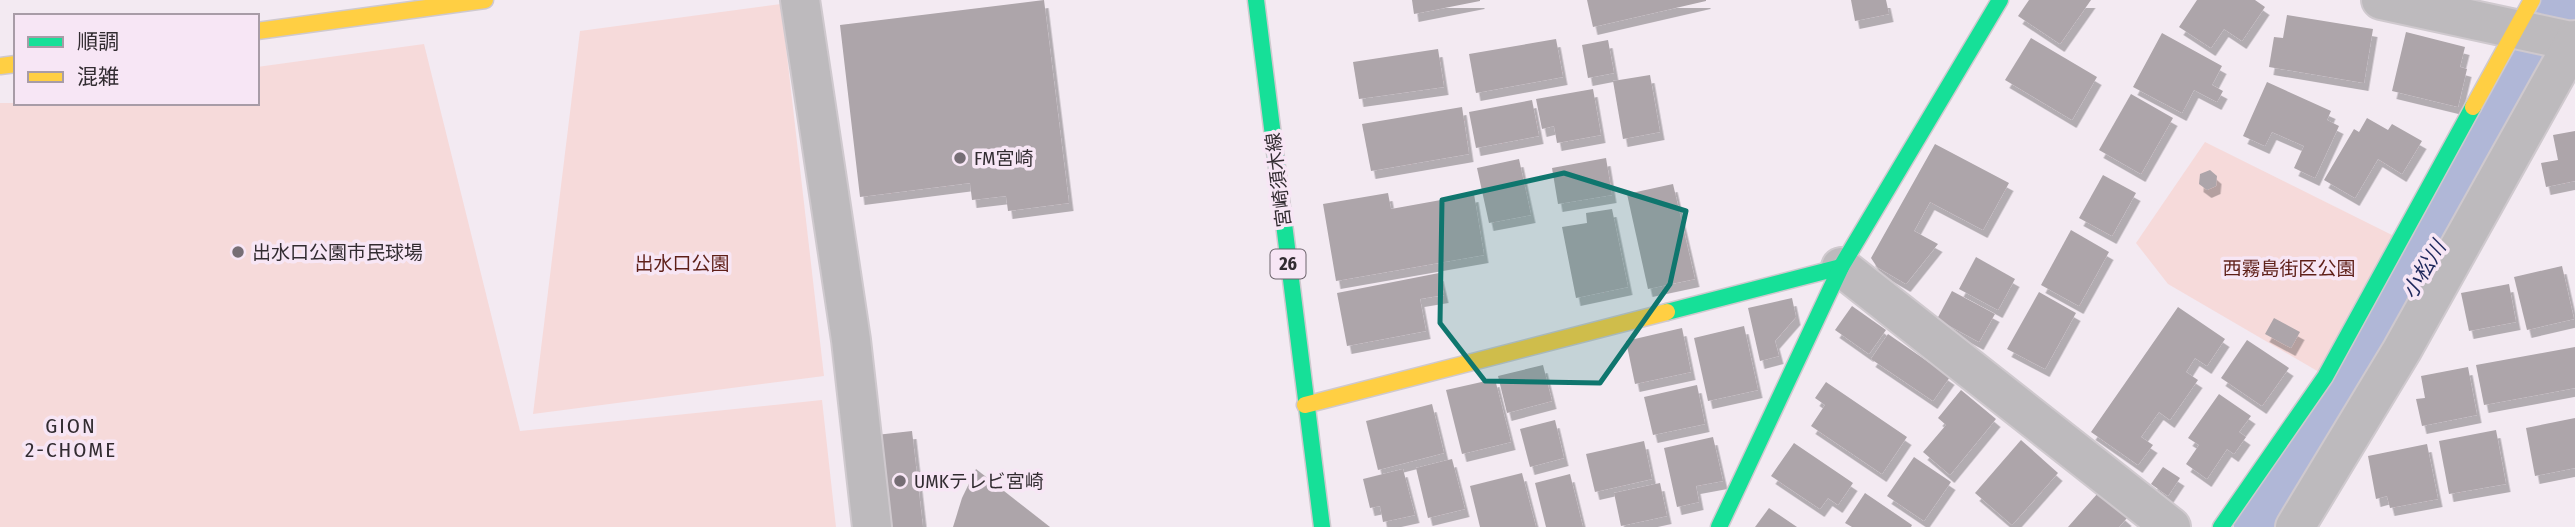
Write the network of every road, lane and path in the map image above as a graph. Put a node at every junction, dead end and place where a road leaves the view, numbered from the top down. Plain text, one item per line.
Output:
1 (485, 0) edge
2 (800, 0) edge
3 (1256, 0) edge
4 (2000, 0) edge
5 (2381, 0) edge
6 (259, 31) edge
7 (2552, 32) edge
8 (1841, 267) junction
9 (1305, 405) junction
10 (872, 527) edge
11 (1322, 527) edge
12 (1720, 527) edge
13 (2171, 527) edge
14 (2221, 527) edge
15 (2295, 527) edge

1 - 6 street
2 - 10 street
3 - 9 street, 宮崎須木線 / 26
4 - 8 street
5 - 7 street
7 - 14 street
7 - 15 street
8 - 9 street
8 - 12 street
8 - 13 street
9 - 11 street, 宮崎須木線 / 26

